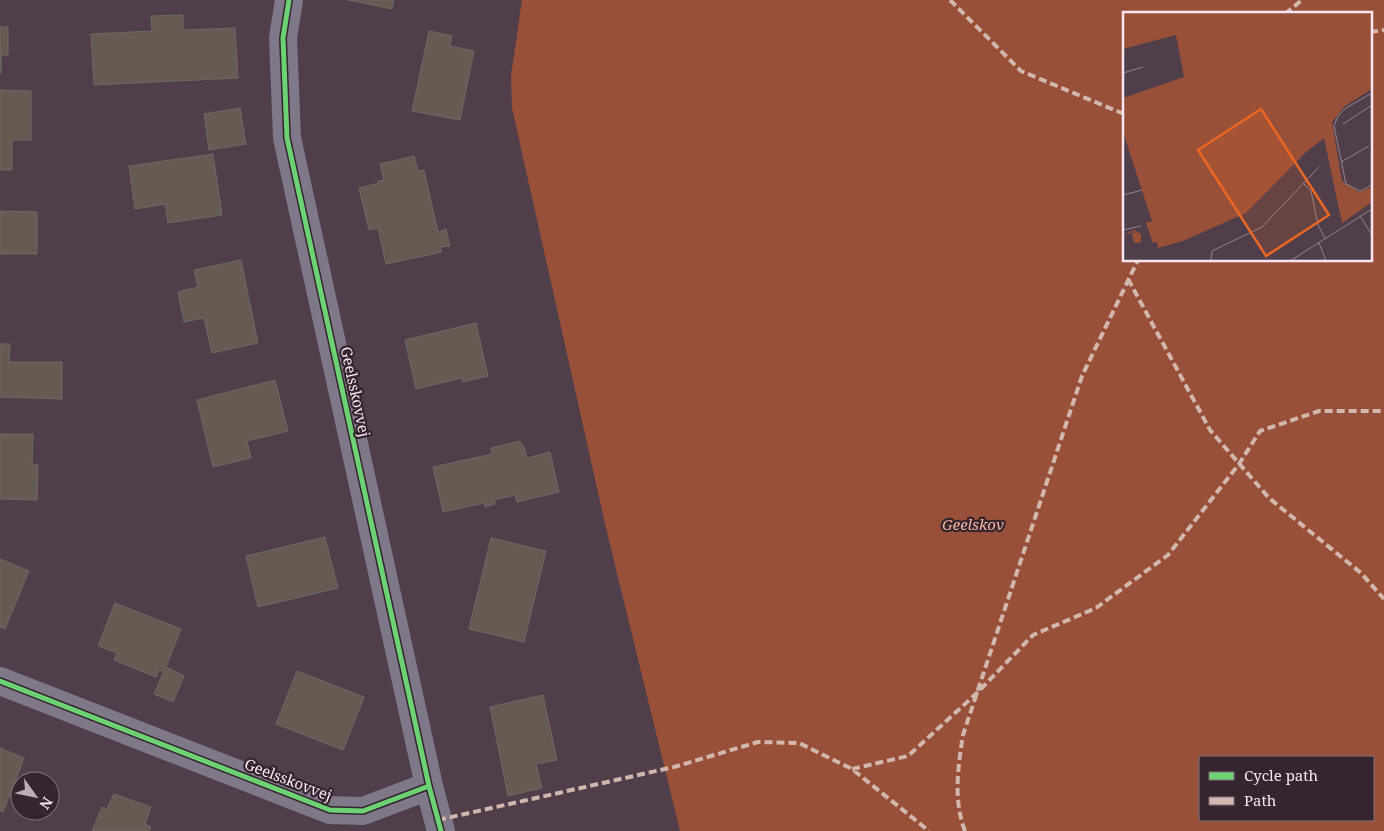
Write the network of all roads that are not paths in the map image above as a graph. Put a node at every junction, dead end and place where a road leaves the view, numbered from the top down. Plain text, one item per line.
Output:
1 (289, 0) edge
2 (0, 681) edge
3 (429, 786) junction
4 (442, 831) edge

1 - 3 street, Geelsskovvej
2 - 3 street, Geelsskovvej
3 - 4 street, Geelsskovvej

